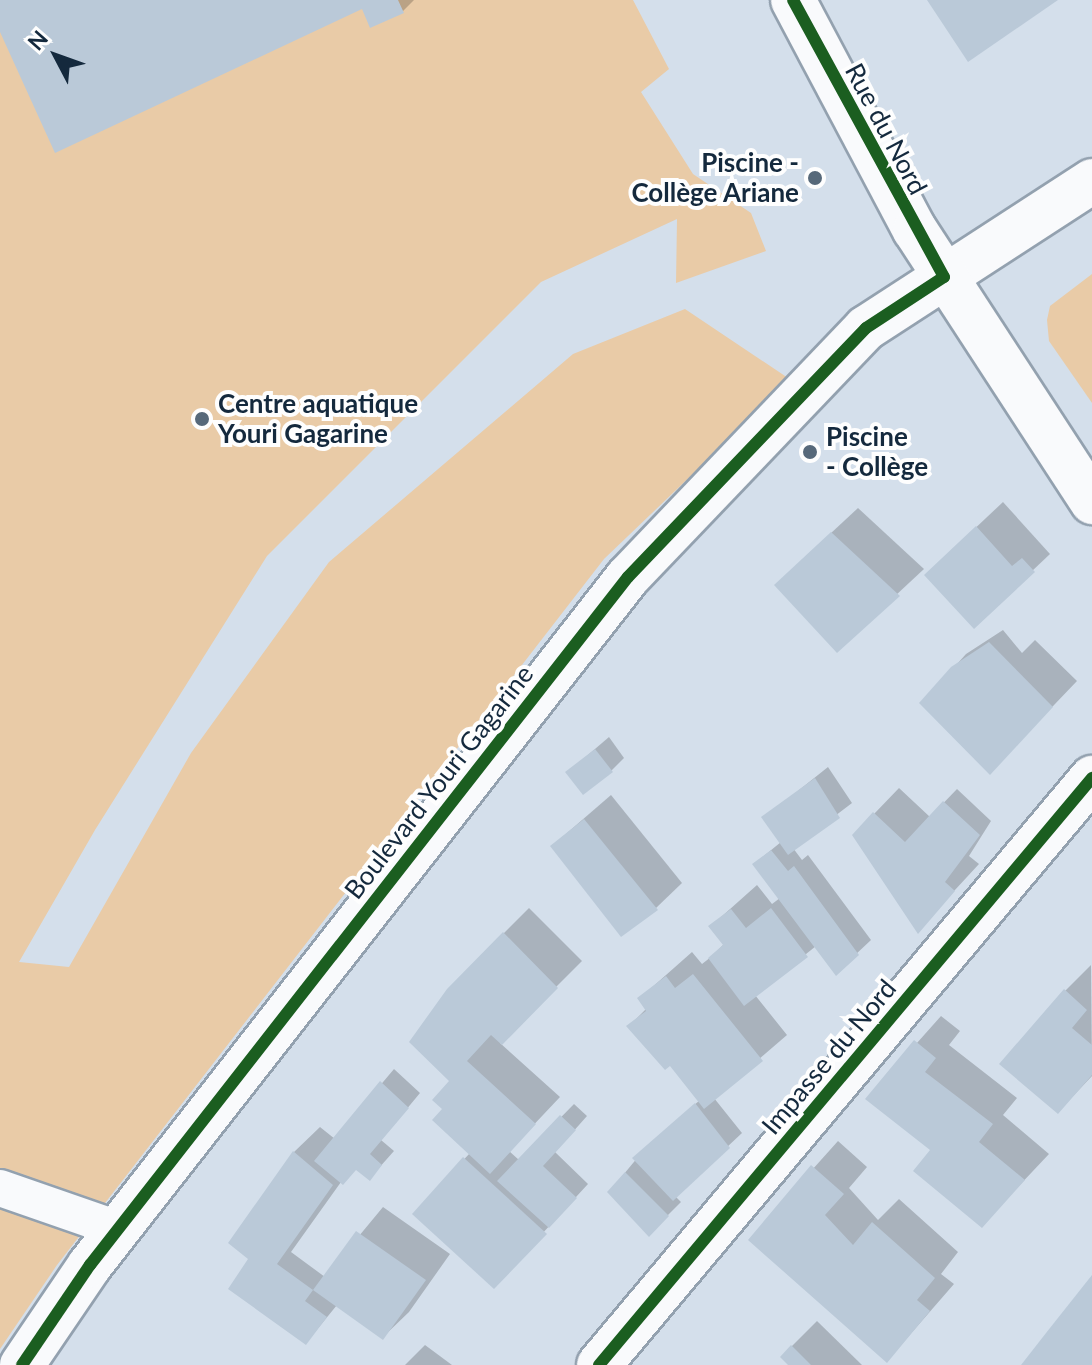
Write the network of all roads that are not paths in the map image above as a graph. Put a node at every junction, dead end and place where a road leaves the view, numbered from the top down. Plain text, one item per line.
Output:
1 (793, 0) edge
2 (1092, 181) edge
3 (944, 277) junction
4 (1092, 502) edge
5 (1092, 778) edge
6 (0, 1188) edge
7 (118, 1229) junction
8 (22, 1365) edge
9 (599, 1365) edge

1 - 3 street, Rue du Nord
2 - 3 street, Boulevard Youri Gagarine
3 - 4 street, Rue du Nord
3 - 7 street, Boulevard Youri Gagarine
5 - 9 street, Impasse du Nord
6 - 7 lane
7 - 8 street, Boulevard Youri Gagarine

